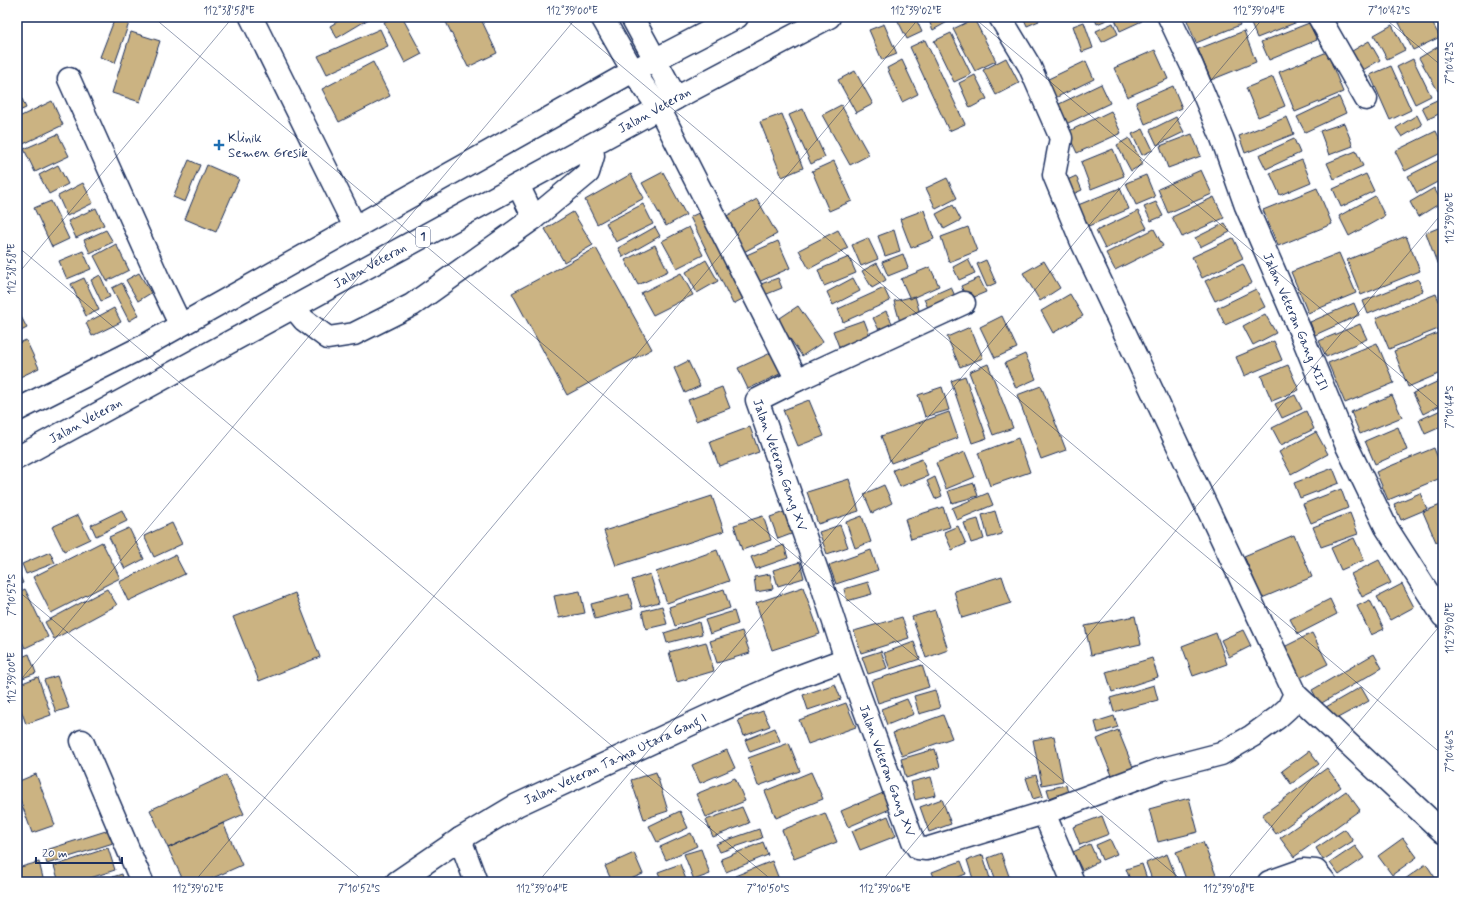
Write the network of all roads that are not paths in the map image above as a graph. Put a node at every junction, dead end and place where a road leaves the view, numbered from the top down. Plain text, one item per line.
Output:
1 (251, 17) edge
2 (602, 17) edge
3 (632, 17) edge
4 (737, 17) edge
5 (829, 17) edge
6 (1000, 17) edge
7 (1169, 17) edge
8 (1319, 17) edge
9 (655, 59) junction
10 (633, 71) junction
11 (70, 79) dead end
12 (1366, 99) dead end
13 (668, 103) junction
14 (592, 145) junction
15 (518, 185) junction
16 (534, 218) junction
17 (355, 227) junction
18 (964, 303) dead end
19 (294, 308) junction
20 (180, 324) junction
21 (797, 380) junction
22 (19, 404) edge
23 (17, 458) edge
24 (1443, 616) edge
25 (846, 659) junction
26 (1295, 694) junction
27 (82, 741) dead end
28 (1044, 813) junction
29 (1443, 832) edge
30 (460, 839) junction
31 (142, 882) edge
32 (397, 882) edge
33 (476, 882) edge
34 (1073, 882) edge
35 (1268, 882) edge
36 (1325, 882) edge

1 - 17 main road
2 - 10 main road
3 - 9 main road
4 - 9 main road
5 - 13 main road, Jalan Veteran / 1
6 - 26 main road
7 - 24 main road, Jalan Veteran Gang XIII
8 - 12 main road
9 - 10 main road
9 - 13 main road
10 - 13 main road
10 - 17 main road
11 - 20 main road
13 - 14 main road, Jalan Veteran / 1
13 - 21 main road
14 - 15 main road, Jalan Veteran / 1
14 - 16 main road
15 - 16 main road
15 - 19 main road, Jalan Veteran / 1
16 - 19 main road
17 - 20 main road
18 - 21 main road
19 - 23 main road, Jalan Veteran / 1
20 - 22 main road
21 - 25 main road, Jalan Veteran Gang XV
25 - 28 main road, Jalan Veteran Gang XV
25 - 30 main road, Jalan Veteran Tama Utara Gang I
26 - 28 main road
26 - 29 main road
27 - 31 main road
28 - 34 main road
30 - 32 main road, Jalan Veteran Tama Utara Gang I
30 - 33 main road
35 - 36 main road

